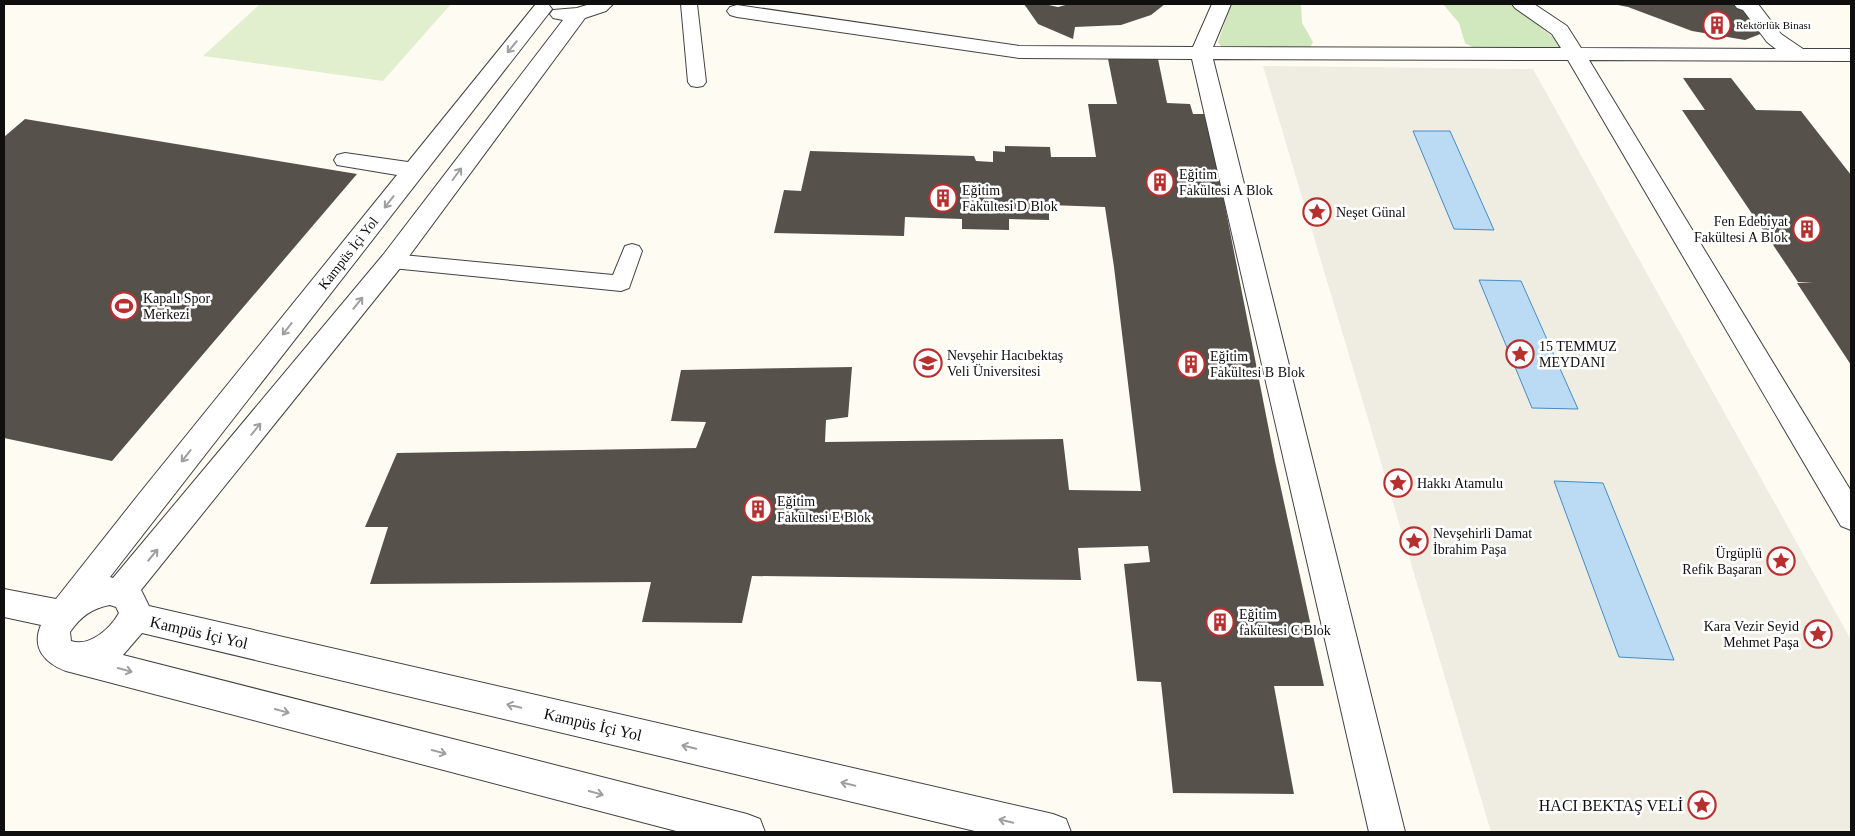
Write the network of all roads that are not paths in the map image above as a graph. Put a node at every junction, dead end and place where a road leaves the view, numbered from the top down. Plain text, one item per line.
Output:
1 (606, 4) edge
2 (689, 4) edge
3 (1221, 4) edge
4 (1522, 4) edge
5 (1744, 4) edge
6 (539, 6) edge
7 (738, 10) dead end
8 (578, 14) junction
9 (1201, 53) junction
10 (1575, 54) junction
11 (1799, 55) junction
12 (1851, 55) edge
13 (698, 82) dead end
14 (345, 160) dead end
15 (414, 170) junction
16 (632, 251) dead end
17 (392, 261) junction
18 (1851, 517) edge
19 (4, 604) edge
20 (127, 605) junction
21 (63, 615) junction
22 (78, 658) junction
23 (747, 832) edge
24 (1053, 832) edge
25 (1387, 832) edge

1 - 8 street
2 - 13 lane
3 - 9 street
4 - 10 street
5 - 11 street
6 - 8 street
6 -> 15 street, Kampüs İçi Yol
7 - 9 street
17 -> 8 street
9 - 10 street
9 - 25 street
10 - 11 street
10 - 18 street
11 - 12 street
14 - 15 street
15 -> 21 street, Kampüs İçi Yol
16 - 17 lane
20 -> 17 street
19 - 21 street
20 - 21 street
20 - 22 street
24 -> 20 street, Kampüs İçi Yol
21 - 22 street
22 -> 23 street

